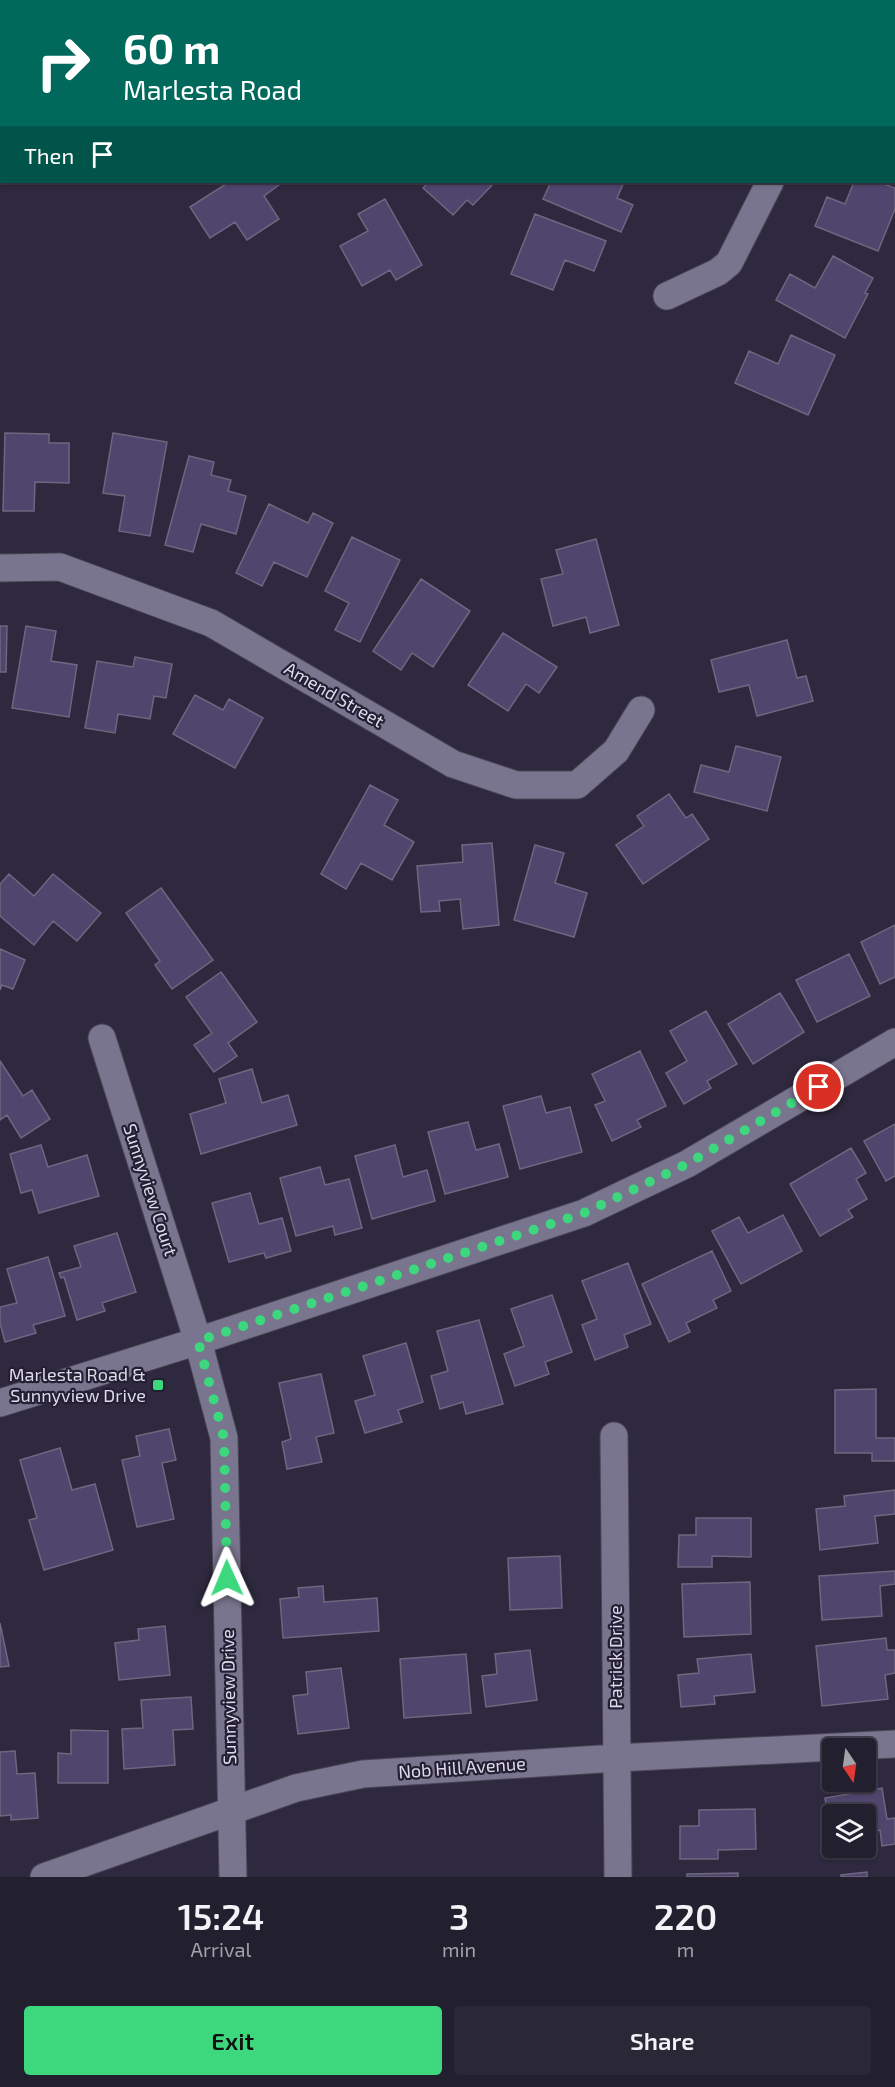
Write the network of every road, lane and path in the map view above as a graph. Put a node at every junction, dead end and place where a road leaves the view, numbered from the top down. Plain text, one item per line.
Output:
1 (769, 183) edge
2 (667, 296) dead end
3 (0, 568) edge
4 (641, 710) dead end
5 (102, 1038) dead end
6 (895, 1042) edge
7 (198, 1341) junction
8 (0, 1403) edge
9 (614, 1436) dead end
10 (895, 1744) edge
11 (617, 1758) junction
12 (231, 1811) junction
13 (44, 1877) edge
14 (232, 1877) edge
15 (618, 1877) edge

1 - 2 street
3 - 4 street, Amend Street
5 - 7 street, Sunnyview Court
6 - 7 street
7 - 8 street
7 - 12 street, Sunnyview Drive
9 - 11 street, Patrick Drive
10 - 11 street, Nob Hill Avenue
11 - 12 street, Nob Hill Avenue
11 - 15 street, Patrick Drive
12 - 13 street, Nob Hill Avenue
12 - 14 street, Sunnyview Drive

